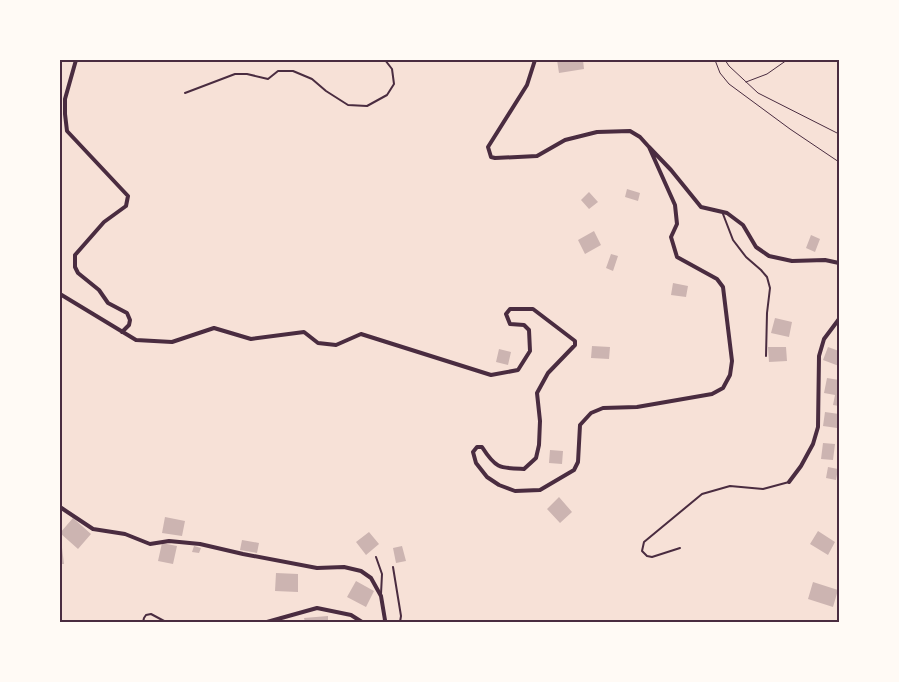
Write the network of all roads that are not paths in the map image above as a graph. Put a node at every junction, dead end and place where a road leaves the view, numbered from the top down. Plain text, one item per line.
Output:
1 (76, 60) edge
2 (385, 60) edge
3 (535, 60) edge
4 (185, 93) dead end
5 (649, 147) junction
6 (723, 212) junction
7 (839, 263) edge
8 (60, 294) edge
9 (839, 319) edge
10 (122, 332) junction
11 (766, 356) dead end
12 (789, 482) joint
13 (60, 507) edge
14 (680, 548) dead end
15 (376, 557) dead end
16 (393, 567) dead end
17 (381, 596) junction
18 (143, 622) edge
19 (166, 622) edge
20 (267, 622) edge
21 (362, 622) edge
22 (384, 622) edge
23 (400, 622) edge

1 - 10 street
2 - 4 lane
3 - 5 street
5 - 6 street
5 - 10 street
6 - 7 street
6 - 11 lane
8 - 10 street
9 - 12 street
12 - 14 lane
13 - 17 street
15 - 17 lane
16 - 23 lane
17 - 22 street
18 - 19 lane
20 - 21 street

